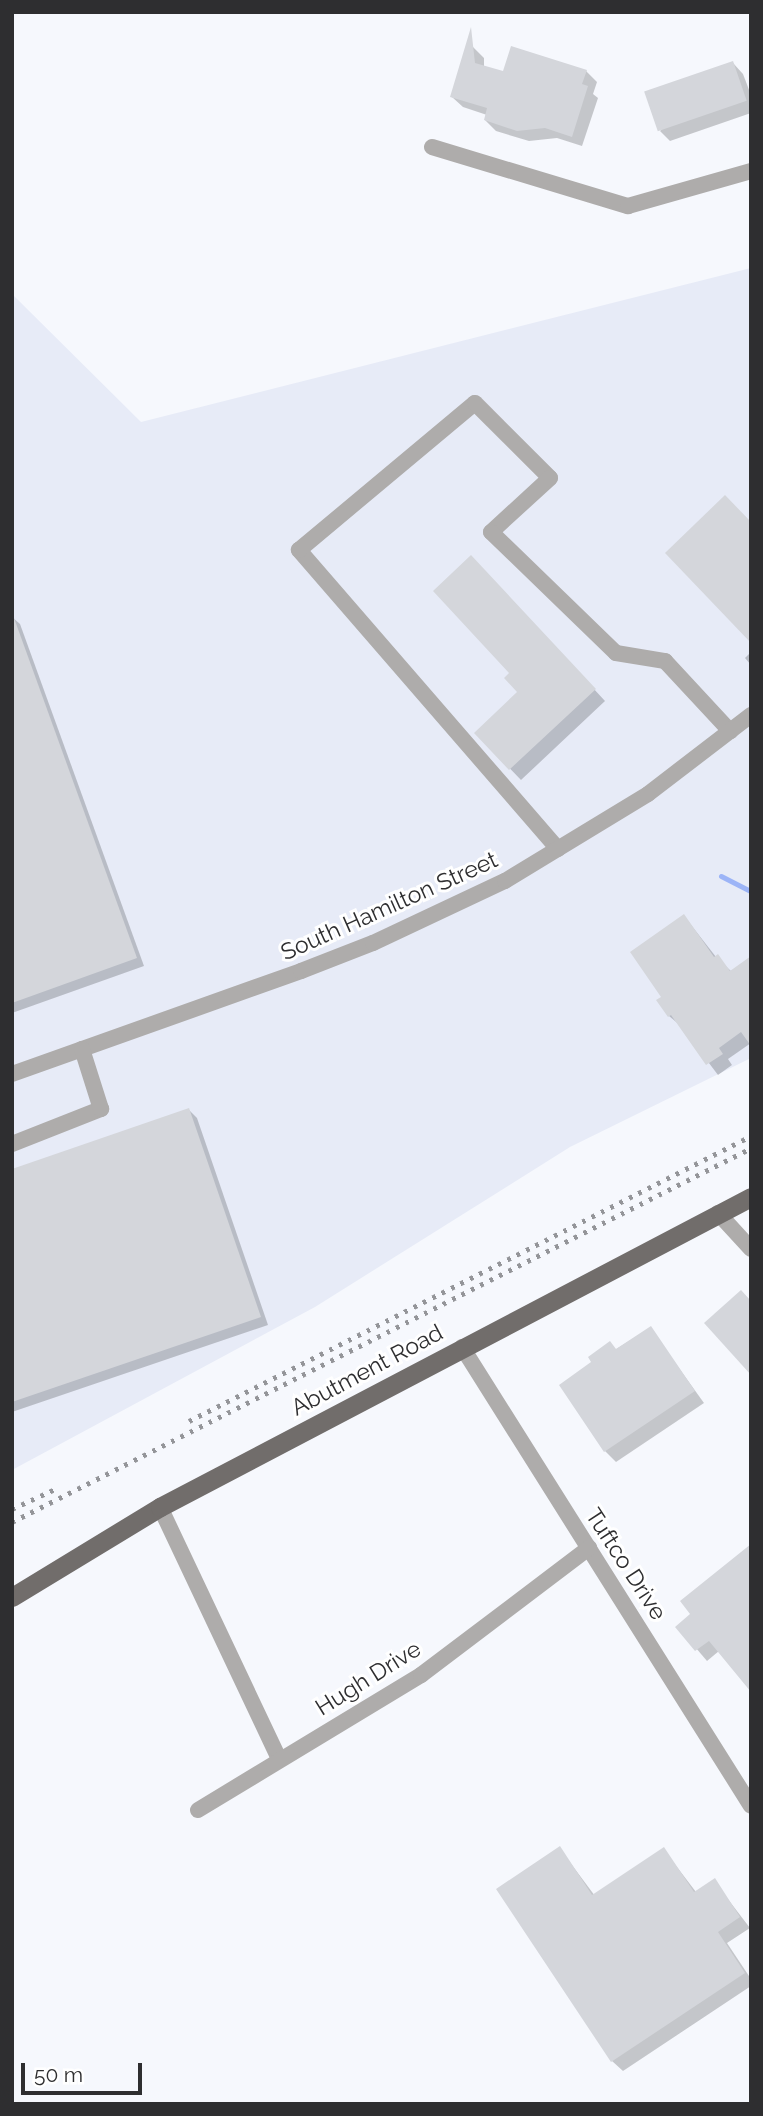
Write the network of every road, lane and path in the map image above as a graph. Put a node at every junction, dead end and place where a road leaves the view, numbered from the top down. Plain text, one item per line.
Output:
1 (432, 146) dead end
2 (751, 171) edge
3 (751, 715) edge
4 (730, 731) junction
5 (558, 849) junction
6 (82, 1049) junction
7 (12, 1074) edge
8 (12, 1144) edge
9 (751, 1197) edge
10 (718, 1213) junction
11 (751, 1249) edge
12 (461, 1347) junction
13 (160, 1507) junction
14 (589, 1548) junction
15 (12, 1597) edge
16 (279, 1759) junction
17 (751, 1806) edge
18 (198, 1811) dead end

1 - 2 street
3 - 4 street, South Hamilton Street
4 - 5 street, South Hamilton Street
4 - 5 street
5 - 6 street, South Hamilton Street
6 - 7 street, South Hamilton Street
6 - 8 street
9 - 10 main road, Abutment Road
10 - 11 street
10 - 12 main road, Abutment Road
12 - 13 main road, Abutment Road
12 - 14 street, Tuftco Drive
13 - 15 main road, Abutment Road
13 - 16 street
14 - 16 street, Hugh Drive
14 - 17 street, Tuftco Drive
16 - 18 street, Hugh Drive

